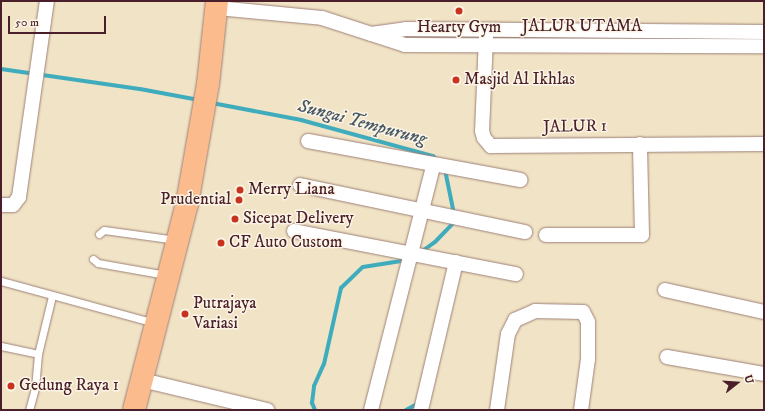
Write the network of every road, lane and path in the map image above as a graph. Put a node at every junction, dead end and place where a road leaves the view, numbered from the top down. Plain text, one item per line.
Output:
1 (47, 1) edge
2 (217, 4) edge
3 (486, 30) junction
4 (764, 32) edge
5 (367, 34) junction
6 (632, 39) junction
7 (486, 45) junction
8 (764, 46) edge
9 (308, 141) dead end
10 (640, 144) junction
11 (764, 144) edge
12 (433, 166) junction
13 (520, 180) dead end
14 (300, 185) dead end
15 (1, 205) edge
16 (422, 211) junction
17 (294, 231) dead end
18 (525, 232) dead end
19 (99, 234) dead end
20 (546, 236) dead end
21 (178, 240) junction
22 (411, 254) junction
23 (93, 259) dead end
24 (456, 262) junction
25 (516, 274) dead end
26 (170, 276) junction
27 (1, 281) edge
28 (665, 290) dead end
29 (52, 296) junction
30 (764, 312) edge
31 (158, 323) junction
32 (1, 346) edge
33 (38, 354) junction
34 (667, 357) dead end
35 (764, 374) edge
36 (142, 380) junction
37 (29, 410) edge
38 (134, 410) edge
39 (267, 410) edge
40 (371, 410) edge
41 (421, 410) edge
42 (497, 410) edge
43 (581, 410) edge

1 - 15 street
2 - 5 street
2 - 21 main road
3 - 5 street, JALUR UTAMA
3 - 6 street, JALUR UTAMA
3 - 7 street
4 - 6 street, JALUR UTAMA
5 - 7 street, JALUR UTAMA
6 - 7 street, JALUR UTAMA
6 - 8 street, JALUR UTAMA
7 - 10 street, JALUR 1
9 - 12 street
10 - 11 street, JALUR 1
10 - 20 street
12 - 13 street
12 - 16 street
14 - 16 street
16 - 18 street
16 - 22 street
17 - 22 street
19 - 21 lane
21 - 26 main road
22 - 24 street
22 - 40 street
23 - 26 lane
24 - 25 street
24 - 41 street
26 - 31 main road
27 - 29 lane
28 - 30 street
29 - 31 lane
29 - 33 lane
31 - 36 main road
32 - 33 lane
33 - 37 lane
34 - 35 street
36 - 38 main road
36 - 39 street
42 - 43 street

